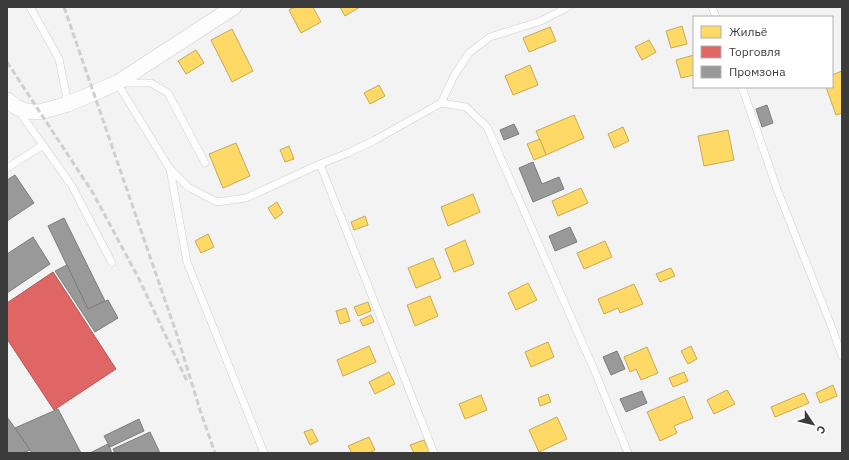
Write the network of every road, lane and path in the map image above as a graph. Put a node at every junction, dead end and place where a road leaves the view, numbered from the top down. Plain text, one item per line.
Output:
1 (30, 7) edge
2 (234, 7) edge
3 (568, 7) edge
4 (117, 83) junction
5 (742, 88) edge
6 (441, 103) junction
7 (11, 104) edge
8 (68, 104) junction
9 (42, 145) junction
10 (205, 163) dead end
11 (320, 164) junction
12 (7, 168) edge
13 (170, 169) junction
14 (112, 263) dead end
15 (842, 356) edge
16 (264, 453) edge
17 (434, 453) edge
18 (628, 453) edge

1 - 8 lane
2 - 4 street
3 - 6 lane
4 - 8 street
4 - 10 lane
4 - 13 lane
5 - 15 lane
6 - 11 lane
6 - 18 lane
7 - 8 street
7 - 9 lane
9 - 12 lane
9 - 14 lane
11 - 13 lane
11 - 17 lane
13 - 16 lane

